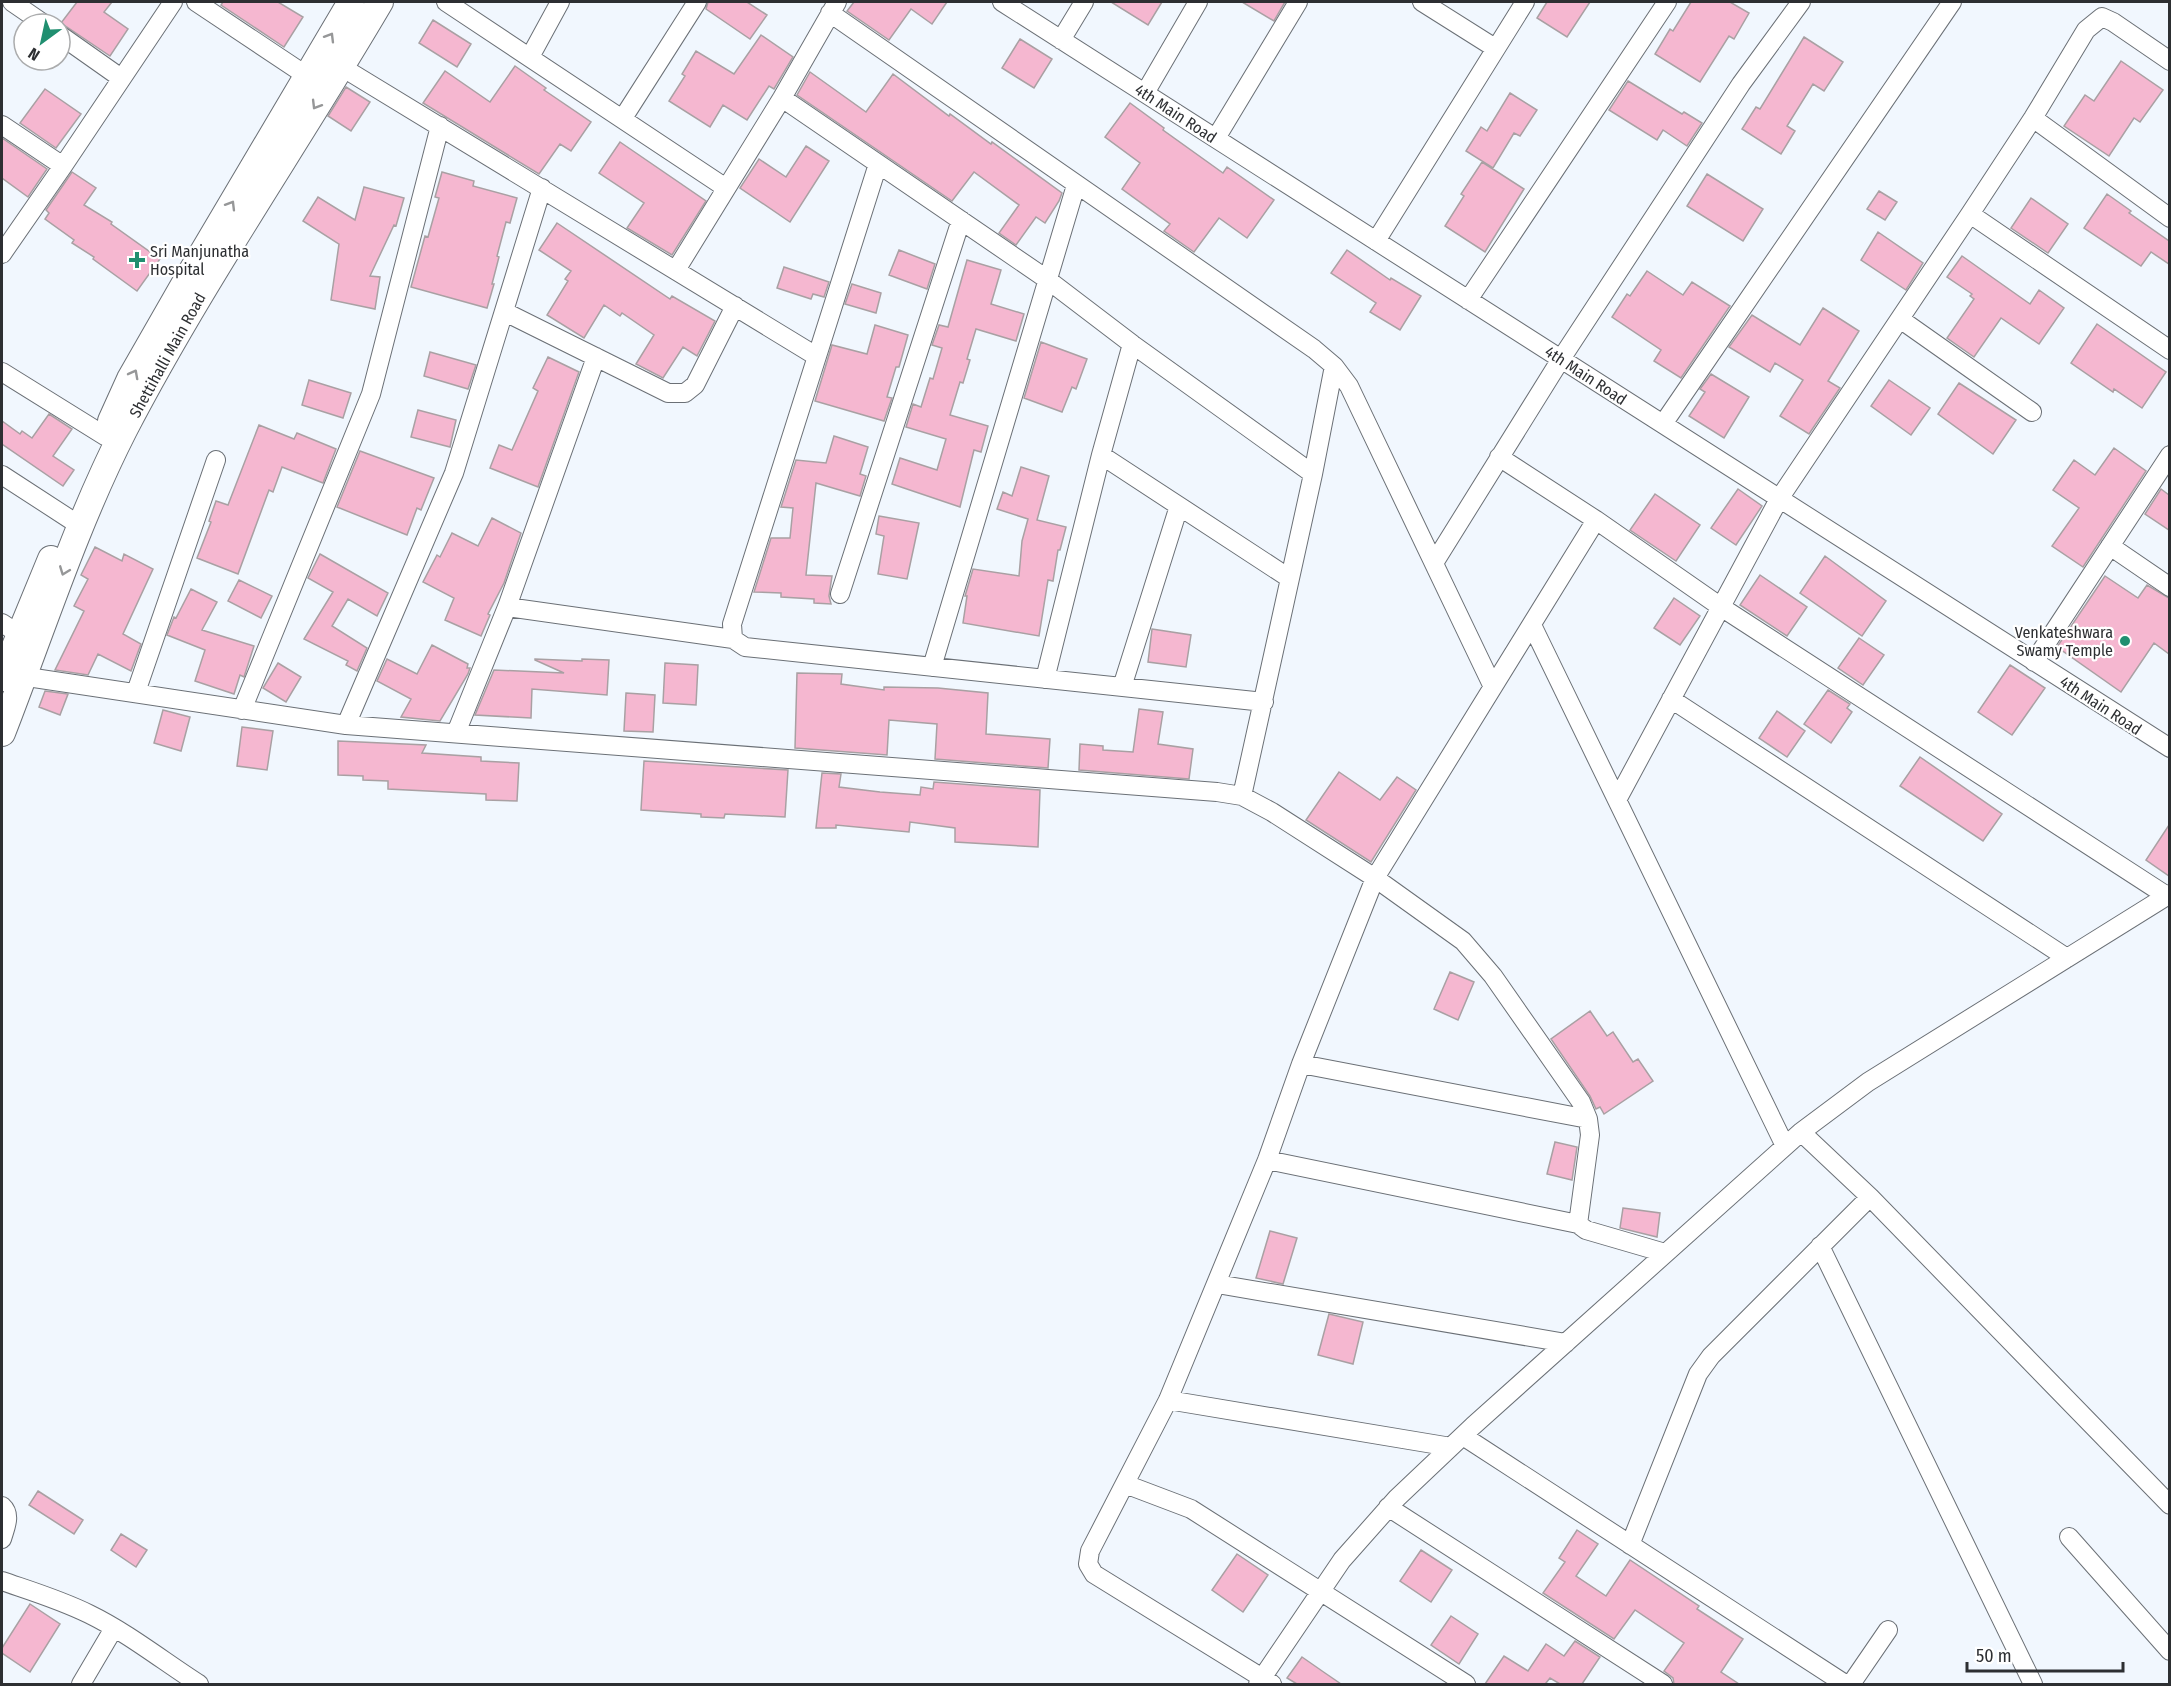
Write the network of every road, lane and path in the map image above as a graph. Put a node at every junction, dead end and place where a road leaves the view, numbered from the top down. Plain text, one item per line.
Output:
1 (12, 2) edge
2 (173, 2) edge
3 (196, 2) edge
4 (351, 2) edge
5 (380, 2) edge
6 (446, 2) edge
7 (560, 2) edge
8 (697, 2) edge
9 (1002, 2) edge
10 (1084, 2) edge
11 (1198, 2) edge
12 (1298, 2) edge
13 (1422, 2) edge
14 (1525, 2) edge
15 (1667, 2) edge
16 (1801, 2) edge
17 (1952, 2) edge
18 (833, 7) edge
19 (27, 12) edge
20 (1061, 40) junction
21 (72, 43) edge
22 (1495, 48) junction
23 (530, 57) junction
24 (2169, 61) edge
25 (340, 66) junction
26 (307, 76) junction
27 (122, 78) junction
28 (1145, 93) junction
29 (782, 98) junction
30 (623, 118) junction
31 (2033, 118) junction
32 (2, 125) edge
33 (441, 126) junction
34 (1216, 138) junction
35 (878, 164) junction
36 (63, 166) junction
37 (1076, 185) junction
38 (542, 188) junction
39 (726, 188) junction
40 (1970, 214) junction
41 (2169, 218) edge
42 (961, 220) junction
43 (1376, 241) junction
44 (2, 254) edge
45 (676, 270) junction
46 (1048, 280) junction
47 (1468, 300) junction
48 (735, 306) junction
49 (505, 312) junction
50 (1899, 319) junction
51 (1132, 344) junction
52 (2169, 350) edge
53 (816, 356) junction
54 (596, 357) junction
55 (1561, 359) junction
56 (1334, 366) junction
57 (2, 372) edge
58 (2032, 412) dead end
59 (1663, 424) junction
60 (105, 436) junction
61 (1101, 454) junction
62 (1499, 457) junction
63 (2168, 459) edge
64 (216, 460) dead end
65 (1313, 474) junction
66 (2, 475) edge
67 (1779, 499) junction
68 (1179, 506) junction
69 (1596, 520) junction
70 (74, 523) junction
71 (2110, 546) junction
72 (1434, 563) junction
73 (1289, 578) junction
74 (2169, 587) edge
75 (840, 594) dead end
76 (507, 607) junction
77 (1721, 607) junction
78 (1532, 625) junction
79 (19, 634) edge
80 (733, 639) junction
81 (2034, 662) junction
82 (932, 667) junction
83 (10, 676) edge
84 (1045, 679) junction
85 (1122, 687) junction
86 (1493, 687) junction
87 (136, 692) junction
88 (1671, 699) junction
89 (1264, 702) junction
90 (242, 710) junction
91 (346, 725) junction
92 (2, 733) edge
93 (456, 734) junction
94 (2169, 748) edge
95 (1242, 796) junction
96 (1617, 800) junction
97 (1375, 878) junction
98 (2168, 895) edge
99 (2067, 958) junction
100 (1301, 1064) junction
101 (1588, 1119) junction
102 (1801, 1132) junction
103 (1785, 1146) junction
104 (1267, 1160) junction
105 (1870, 1197) junction
106 (1578, 1224) junction
107 (1820, 1246) junction
108 (1665, 1253) junction
109 (1217, 1284) junction
110 (1566, 1343) junction
111 (1168, 1400) junction
112 (1457, 1441) junction
113 (1125, 1484) junction
114 (2169, 1505) edge
115 (2, 1506) edge
116 (1388, 1508) junction
117 (2069, 1537) dead end
118 (2, 1539) edge
119 (1630, 1545) junction
120 (2, 1581) edge
121 (1320, 1592) junction
122 (114, 1628) junction
123 (1888, 1630) dead end
124 (2169, 1651) edge
125 (1264, 1682) edge
126 (81, 1684) edge
127 (199, 1684) edge
128 (1466, 1684) edge
129 (1663, 1684) edge
130 (1845, 1684) edge
131 (1851, 1684) edge
132 (2033, 1684) edge

1 - 19 street
2 - 27 street
3 - 26 street
26 -> 4 main road, Shettihalli Main Road
5 - 25 main road, Shettihalli Main Road
6 - 23 street
7 - 23 street
8 - 30 street
9 - 20 street, 4th Main Road
10 - 20 street
11 - 28 street
12 - 34 street
13 - 22 street
14 - 22 street
15 - 47 street
16 - 55 street
17 - 59 street
18 - 29 street
18 - 37 street
20 - 28 street, 4th Main Road
21 - 27 street
22 - 43 street
23 - 30 street
24 - 31 street
25 - 33 street
25 -> 70 main road, Shettihalli Main Road
60 -> 26 main road, Shettihalli Main Road
27 - 36 street
28 - 34 street, 4th Main Road
29 - 35 street
29 - 39 street
30 - 39 street
31 - 40 street
31 - 41 street
32 - 36 street
33 - 38 street
33 - 90 street
34 - 43 street, 4th Main Road
35 - 42 street
35 - 53 street
36 - 44 street
37 - 46 street
37 - 56 street
38 - 45 street
38 - 49 street
39 - 45 street
40 - 50 street
40 - 52 street
42 - 46 street
42 - 75 street
43 - 47 street, 4th Main Road
45 - 48 street
46 - 51 street
46 - 82 street
47 - 55 street, 4th Main Road
48 - 53 street
48 - 54 street
49 - 54 street
49 - 91 street
50 - 58 street
50 - 67 street
51 - 61 street
51 - 65 street
53 - 80 street
54 - 76 street
55 - 59 street, 4th Main Road
55 - 62 street
56 - 65 street
56 - 72 street
57 - 60 street
59 - 67 street, 4th Main Road
60 - 70 main road, Shettihalli Main Road
61 - 68 street
61 - 84 street
62 - 69 street
62 - 72 street
63 - 71 street
64 - 87 street
65 - 73 street
66 - 70 street
67 - 77 street
67 - 81 street, 4th Main Road
68 - 73 street
68 - 85 street
69 - 77 street
69 - 78 street
70 - 79 main road, Shettihalli Main Road
71 - 74 street
71 - 81 street
72 - 86 street
73 - 89 street
76 - 80 street
76 - 93 street
77 - 88 street
77 - 98 street
78 - 86 street
78 - 96 street
79 - 83 main road, Shettihalli Main Road
80 - 82 street
81 - 94 street, 4th Main Road
82 - 84 street
83 - 87 street
83 - 92 main road, Shettihalli Main Road
84 - 85 street
85 - 89 street
86 - 97 street
87 - 90 street
88 - 96 street
88 - 99 street
89 - 95 street
90 - 91 street
91 - 93 street
93 - 95 street
95 - 97 street
96 - 103 street
97 - 100 street
97 - 101 street
98 - 99 street
99 - 102 street
100 - 101 street
100 - 104 street
101 - 106 street
102 - 103 street
102 - 105 street
103 - 108 street
104 - 106 street
104 - 109 street
105 - 107 street
105 - 114 street
106 - 108 street
107 - 119 street
107 - 132 street
108 - 110 street
109 - 110 street
109 - 111 street
110 - 112 street
111 - 112 street
111 - 113 street
112 - 116 street
112 - 119 street
113 - 121 street
113 - 125 street
115 - 118 street
116 - 121 street
116 - 129 street
117 - 124 street
119 - 130 street
120 - 122 street
121 - 125 street
121 - 128 street
122 - 126 street
122 - 127 street
123 - 131 street

